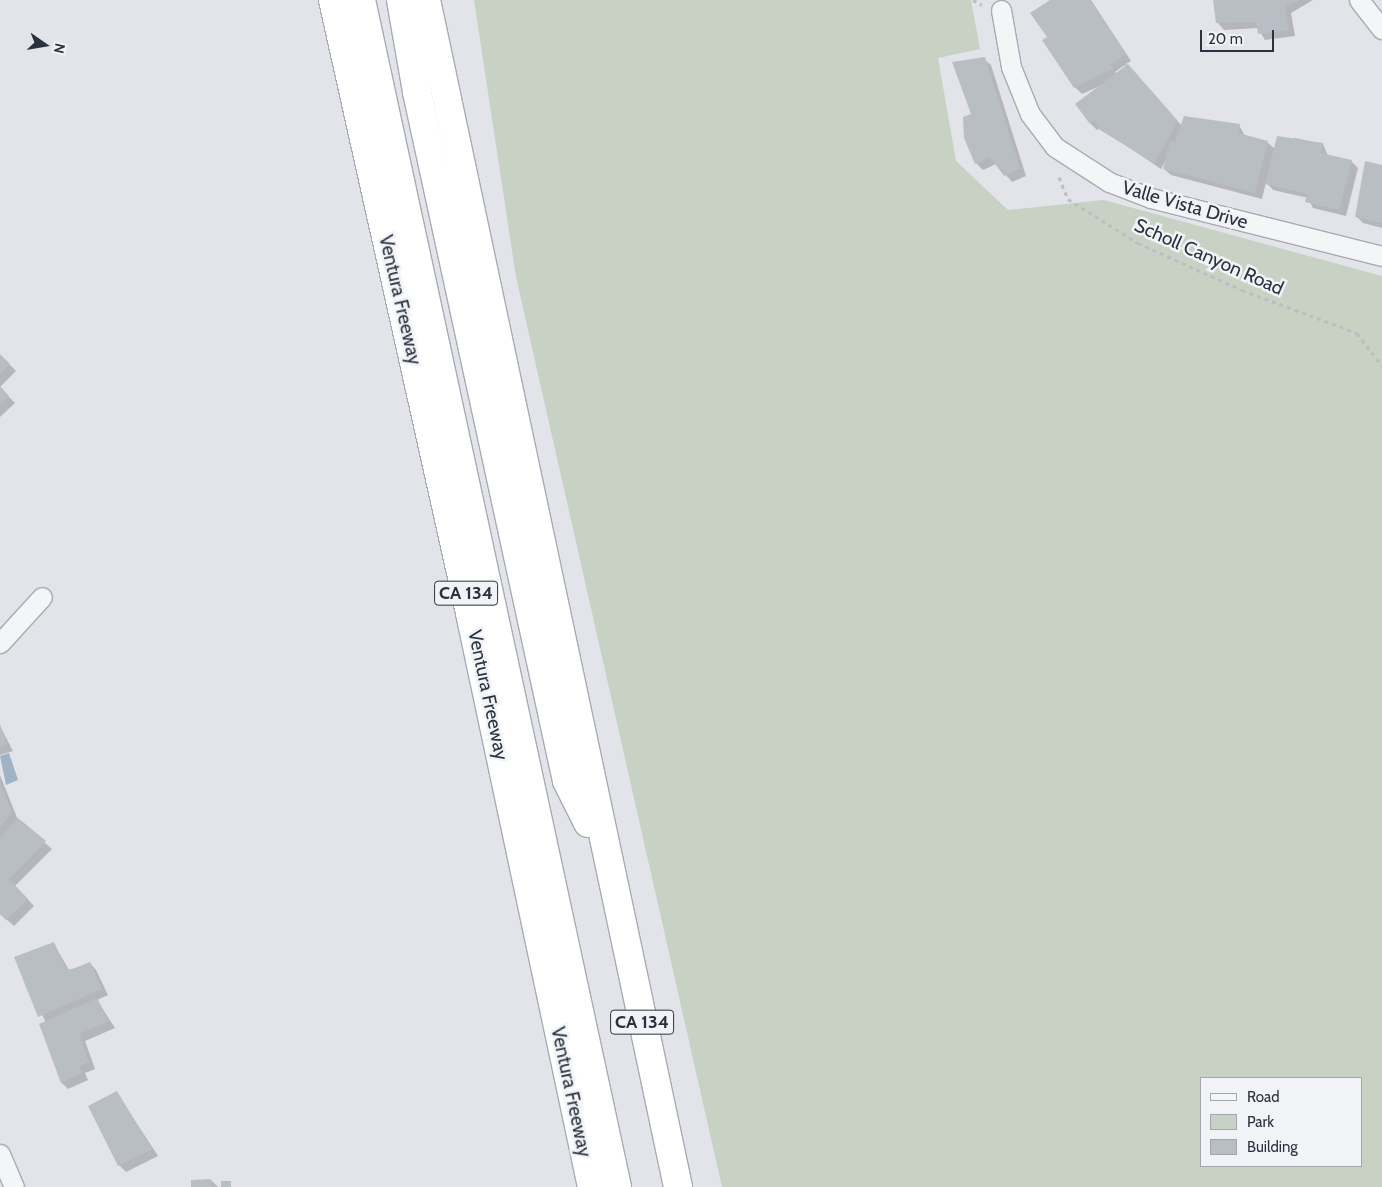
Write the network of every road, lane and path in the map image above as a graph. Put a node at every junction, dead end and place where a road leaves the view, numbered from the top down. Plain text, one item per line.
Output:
1 (333, 0) edge
2 (360, 0) edge
3 (401, 0) edge
4 (426, 0) edge
5 (1359, 0) edge
6 (1001, 10) dead end
7 (1382, 29) edge
8 (1055, 147) junction
9 (1382, 256) edge
10 (1382, 366) edge
11 (42, 597) dead end
12 (0, 644) edge
13 (605, 858) junction
14 (0, 1154) edge
15 (14, 1187) edge
16 (592, 1187) edge
17 (617, 1187) edge
18 (678, 1187) edge

1 - 16 highway, Ventura Freeway / CA 134
2 - 17 highway
3 - 13 highway
4 - 13 highway, CA 134
5 - 7 street
6 - 8 street, Valle Vista Drive
8 - 9 street, Valle Vista Drive
8 - 10 path, Scholl Canyon Road
11 - 12 street
13 - 18 highway, CA 134
14 - 15 street

